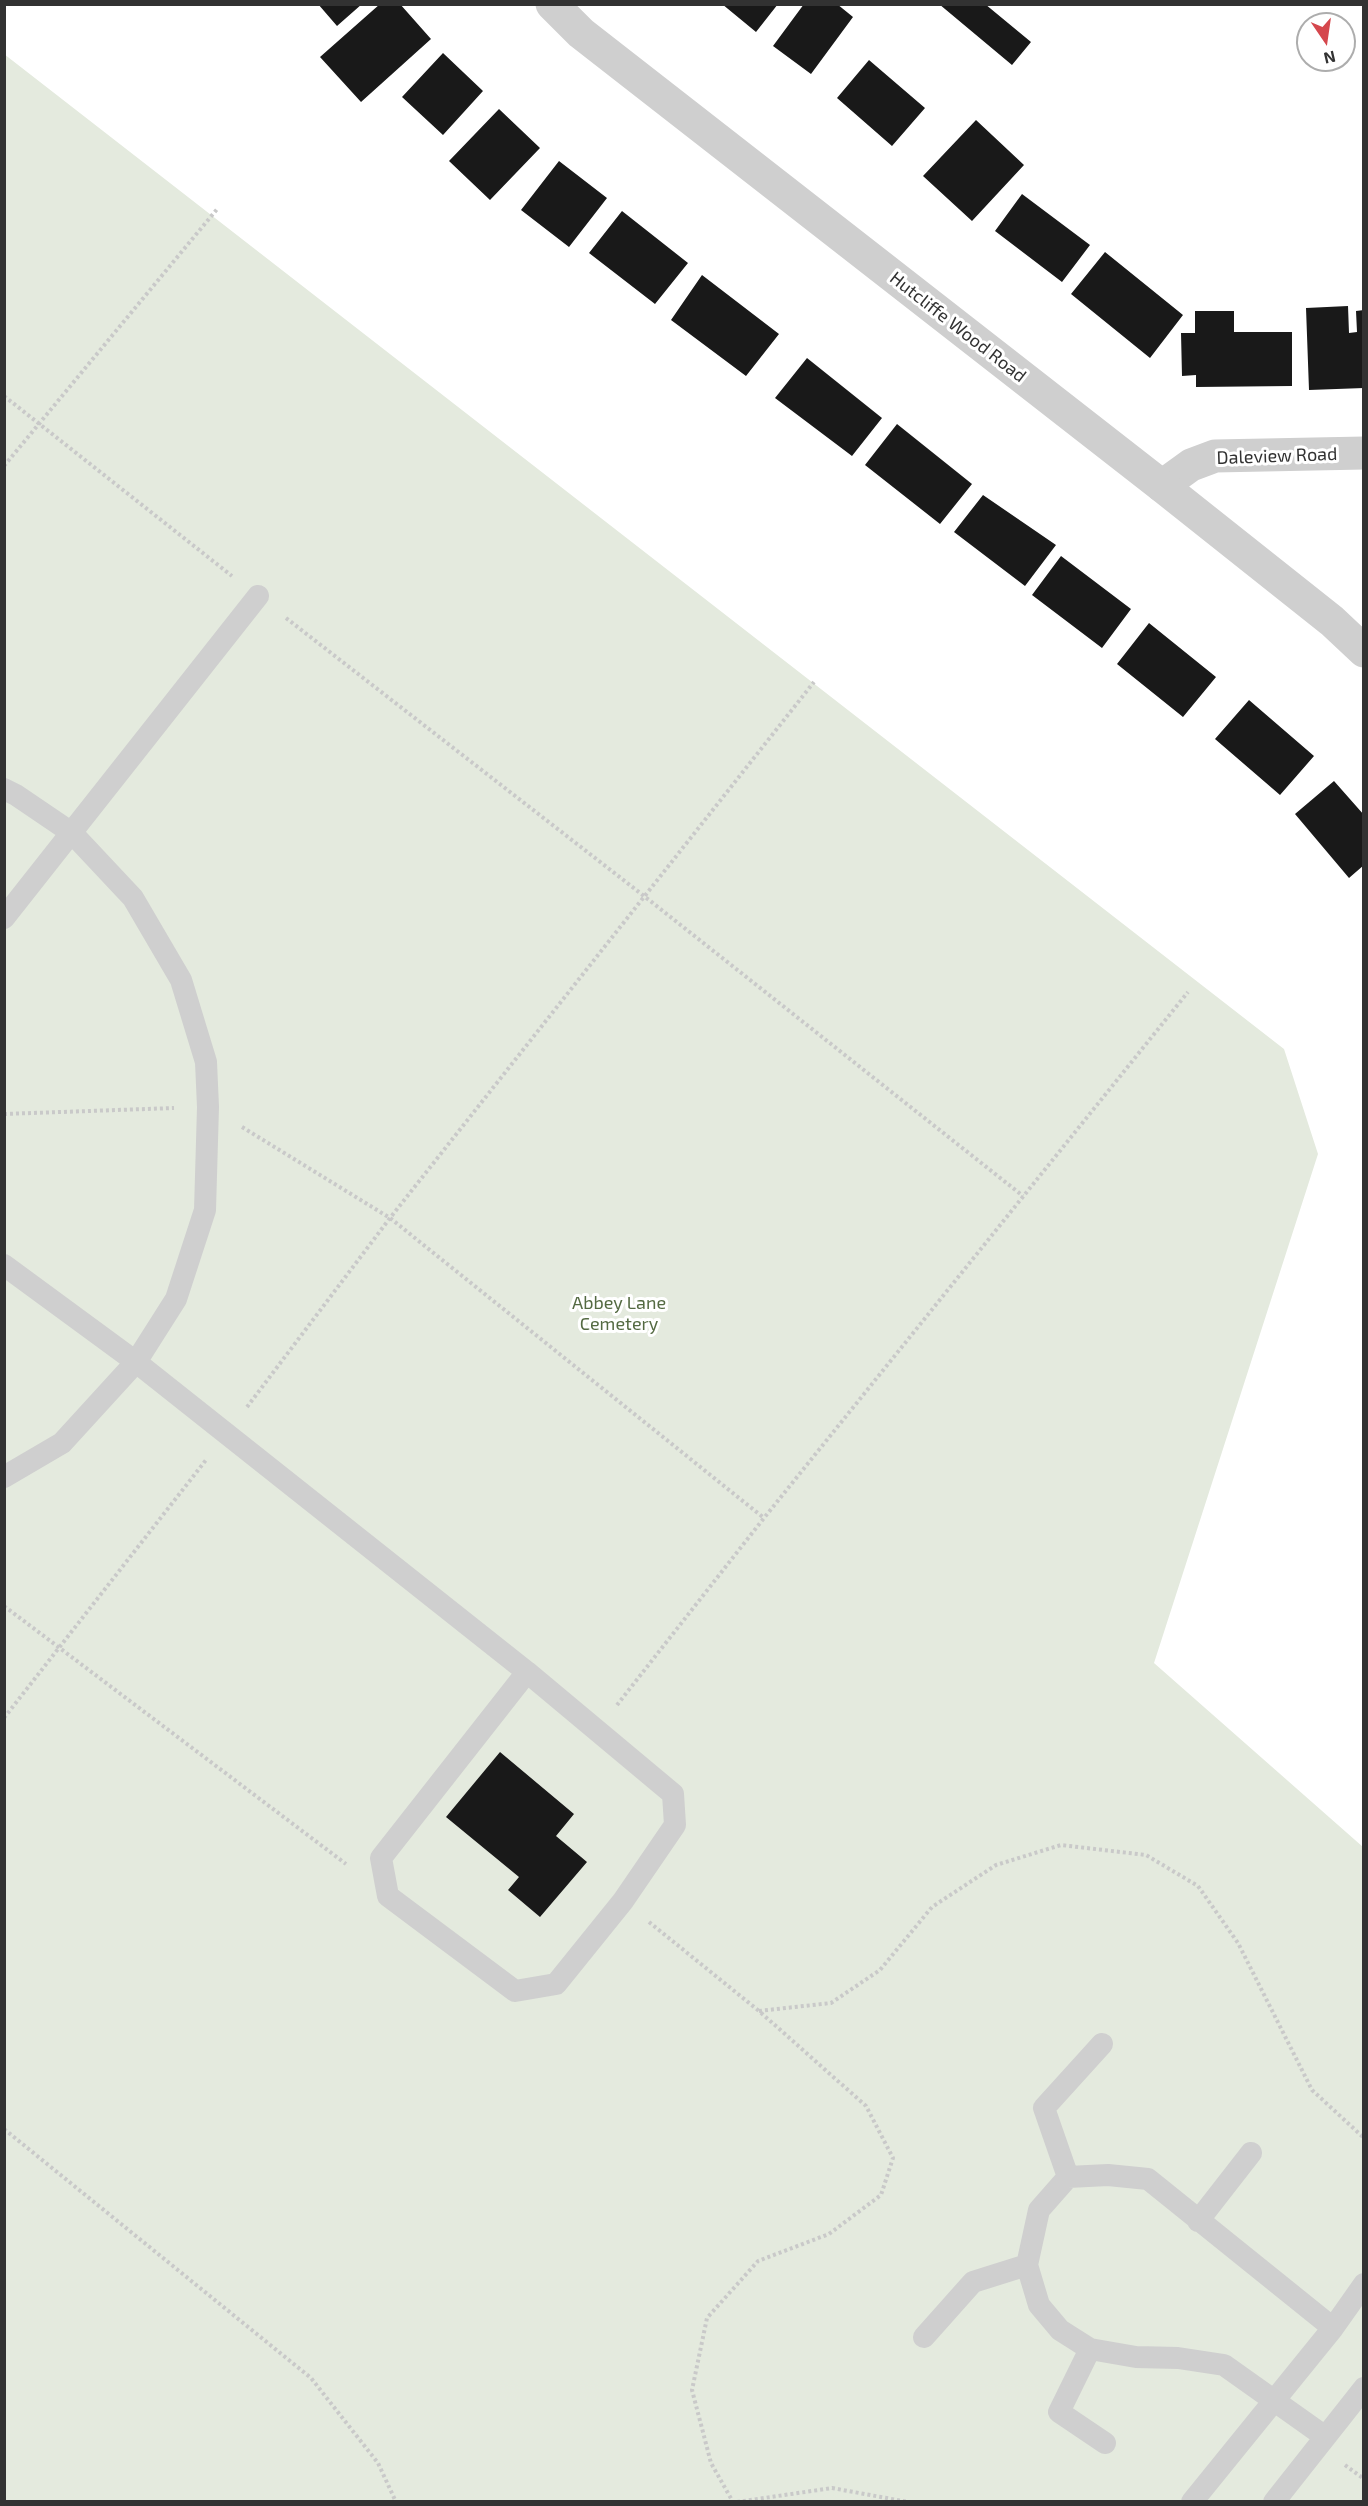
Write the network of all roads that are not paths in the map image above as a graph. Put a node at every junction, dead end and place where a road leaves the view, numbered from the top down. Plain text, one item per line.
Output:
1 (562, 8) edge
2 (1364, 453) edge
3 (1162, 486) junction
4 (258, 596) road end
5 (1364, 651) edge
6 (4, 789) edge
7 (72, 833) junction
8 (4, 918) edge
9 (4, 1265) edge
10 (136, 1362) junction
11 (4, 1477) edge
12 (527, 1672) junction
13 (1102, 2044) dead end
14 (1251, 2153) dead end
15 (1068, 2177) junction
16 (1198, 2222) junction
17 (1027, 2265) junction
18 (1364, 2284) edge
19 (1332, 2328) junction
20 (924, 2337) dead end
21 (1090, 2349) junction
22 (1364, 2388) edge
23 (1274, 2400) junction
24 (1324, 2436) junction
25 (1105, 2443) dead end
26 (1192, 2502) edge
27 (1274, 2502) edge

1 - 3 street, Hutcliffe Wood Road
2 - 3 street, Daleview Road
3 - 5 street, Hutcliffe Wood Road
4 - 7 lane
6 - 7 lane
7 - 8 lane
7 - 10 lane
9 - 10 lane
10 - 11 lane
10 - 12 lane
12 - 12 lane
13 - 15 lane
14 - 16 lane
15 - 16 lane
15 - 17 lane
16 - 19 lane
17 - 20 lane
17 - 21 lane
18 - 19 lane
19 - 23 lane
21 - 23 lane
21 - 25 lane
22 - 24 lane
23 - 24 lane
23 - 26 lane
24 - 27 lane

